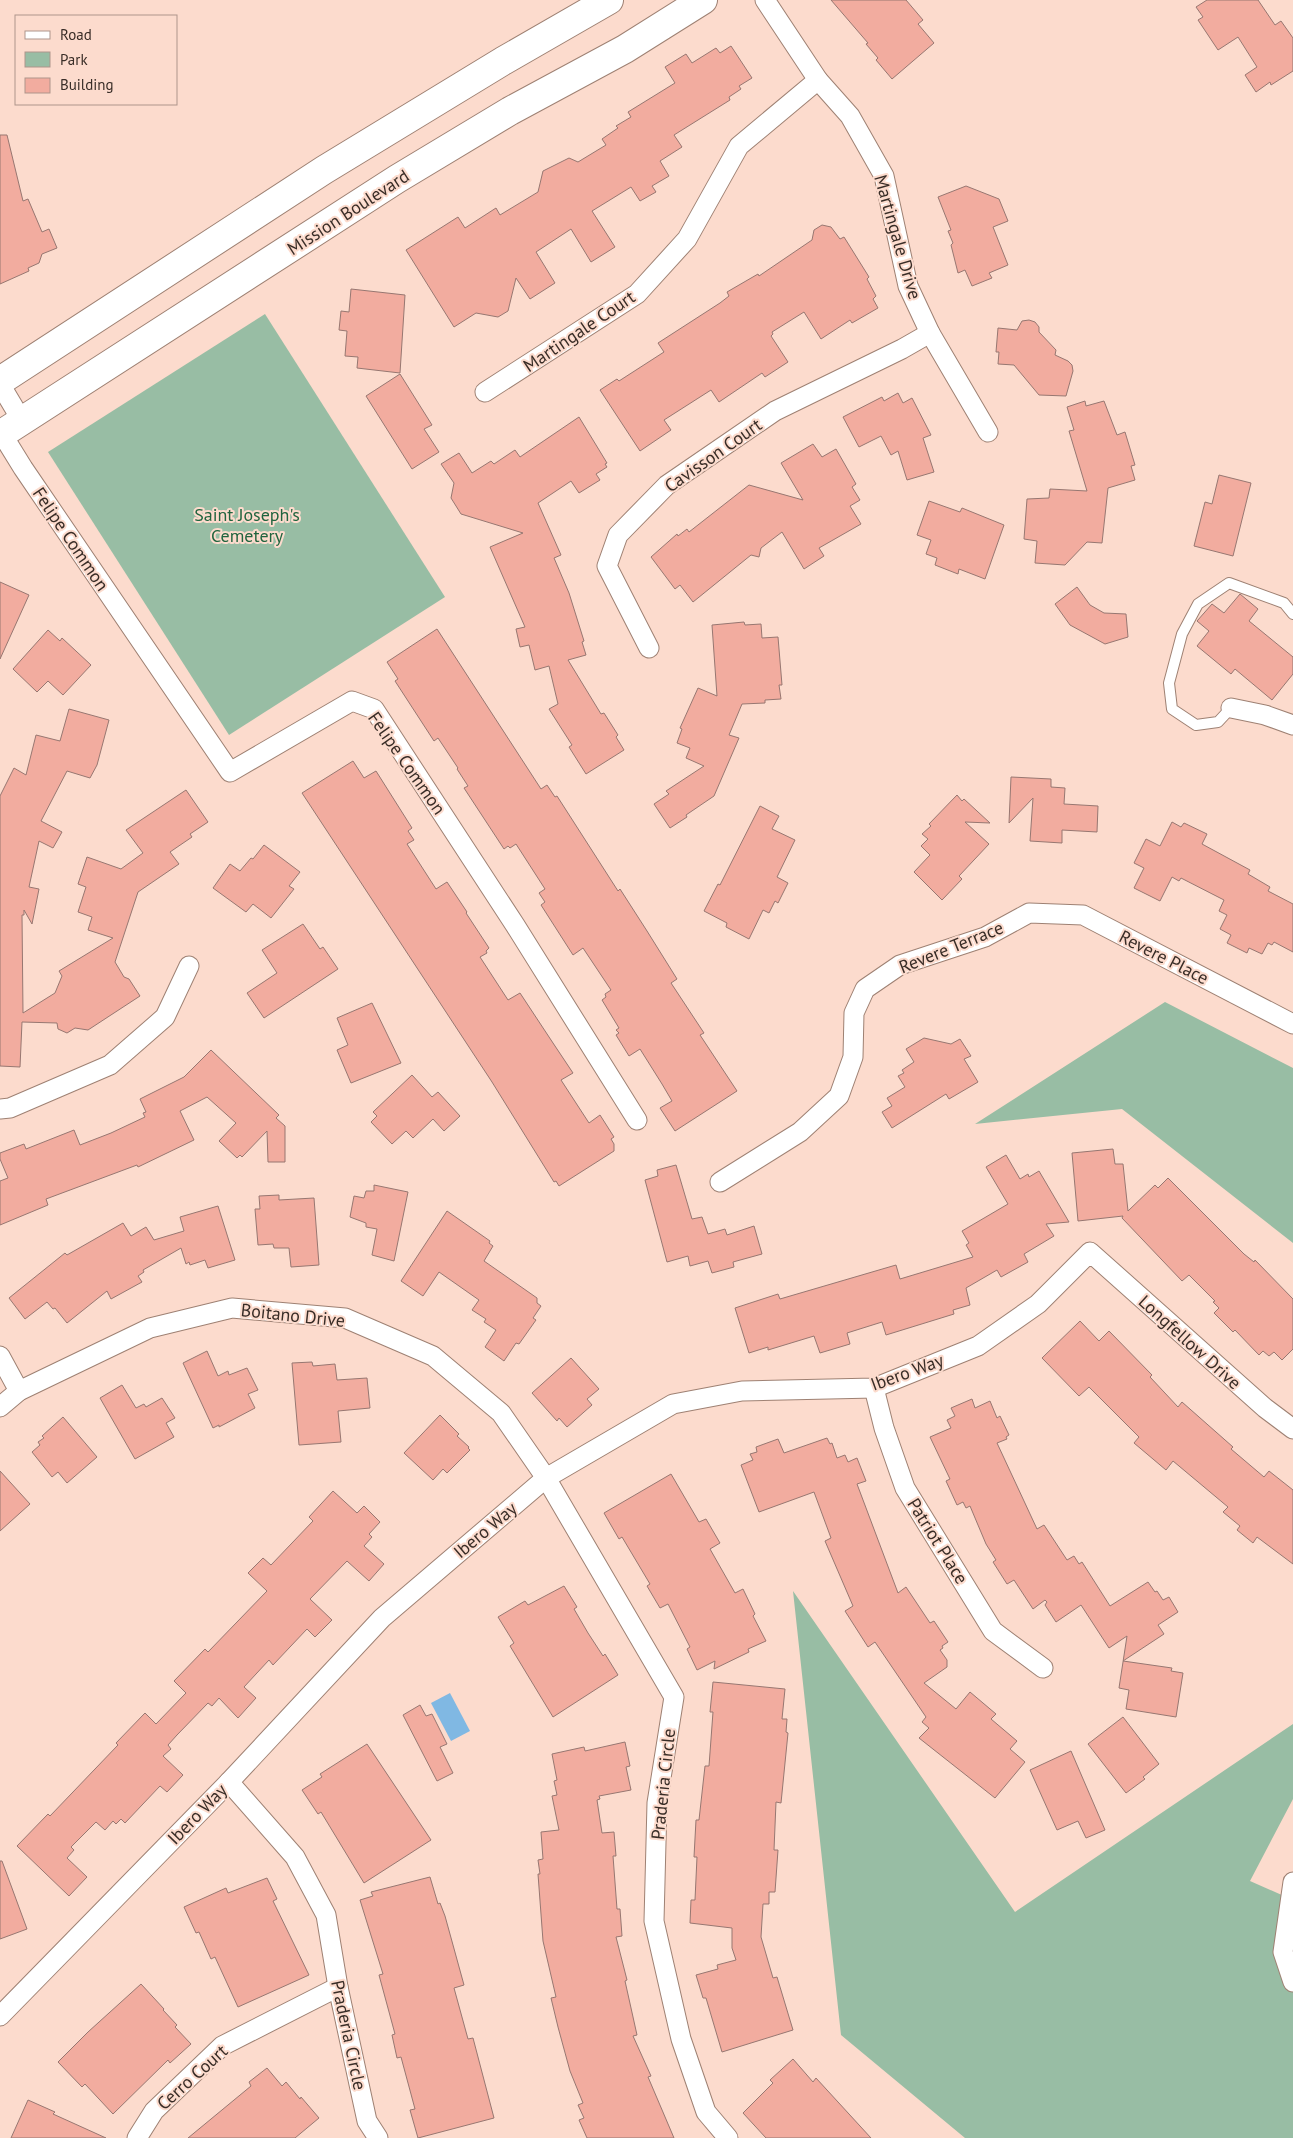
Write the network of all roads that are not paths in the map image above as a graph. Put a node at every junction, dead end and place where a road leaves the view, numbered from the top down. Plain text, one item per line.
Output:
1 (609, 0) edge
2 (703, 0) edge
3 (765, 0) edge
4 (818, 80) junction
5 (930, 333) junction
6 (0, 383) edge
7 (486, 392) dead end
8 (8, 430) edge
9 (988, 432) dead end
10 (1293, 614) edge
11 (649, 648) dead end
12 (1231, 708) joint
13 (1293, 725) edge
14 (1029, 912) joint
15 (189, 966) dead end
16 (1293, 1024) edge
17 (0, 1109) edge
18 (637, 1120) dead end
19 (720, 1182) dead end
20 (1090, 1252) joint
21 (0, 1356) edge
22 (874, 1388) junction
23 (19, 1391) junction
24 (0, 1407) edge
25 (1293, 1429) edge
26 (546, 1478) junction
27 (1043, 1668) dead end
28 (229, 1782) junction
29 (1293, 1882) edge
30 (1293, 1982) edge
31 (338, 1987) junction
32 (0, 2016) edge
33 (137, 2138) edge
34 (378, 2138) edge
35 (728, 2138) edge

1 - 6 main road
2 - 8 main road, Mission Boulevard
3 - 4 street, Martingale Drive
4 - 5 street, Martingale Drive
4 - 7 street, Martingale Court
5 - 9 street, Martingale Drive
5 - 11 street, Cavisson Court
6 - 8 street
8 - 18 street, Felipe Common
10 - 12 lane
12 - 13 street
14 - 16 street, Revere Place
14 - 19 street, Revere Terrace
15 - 17 street
20 - 22 street, Ibero Way
20 - 25 street, Longfellow Drive
21 - 23 street
22 - 26 street, Ibero Way
22 - 27 street, Patriot Place
23 - 24 street, Boitano Drive
23 - 26 street, Boitano Drive
26 - 28 street, Ibero Way
26 - 35 street, Praderia Circle
28 - 31 street, Praderia Circle
28 - 32 street, Ibero Way
29 - 30 street
31 - 33 street, Cerro Court
31 - 34 street, Praderia Circle

